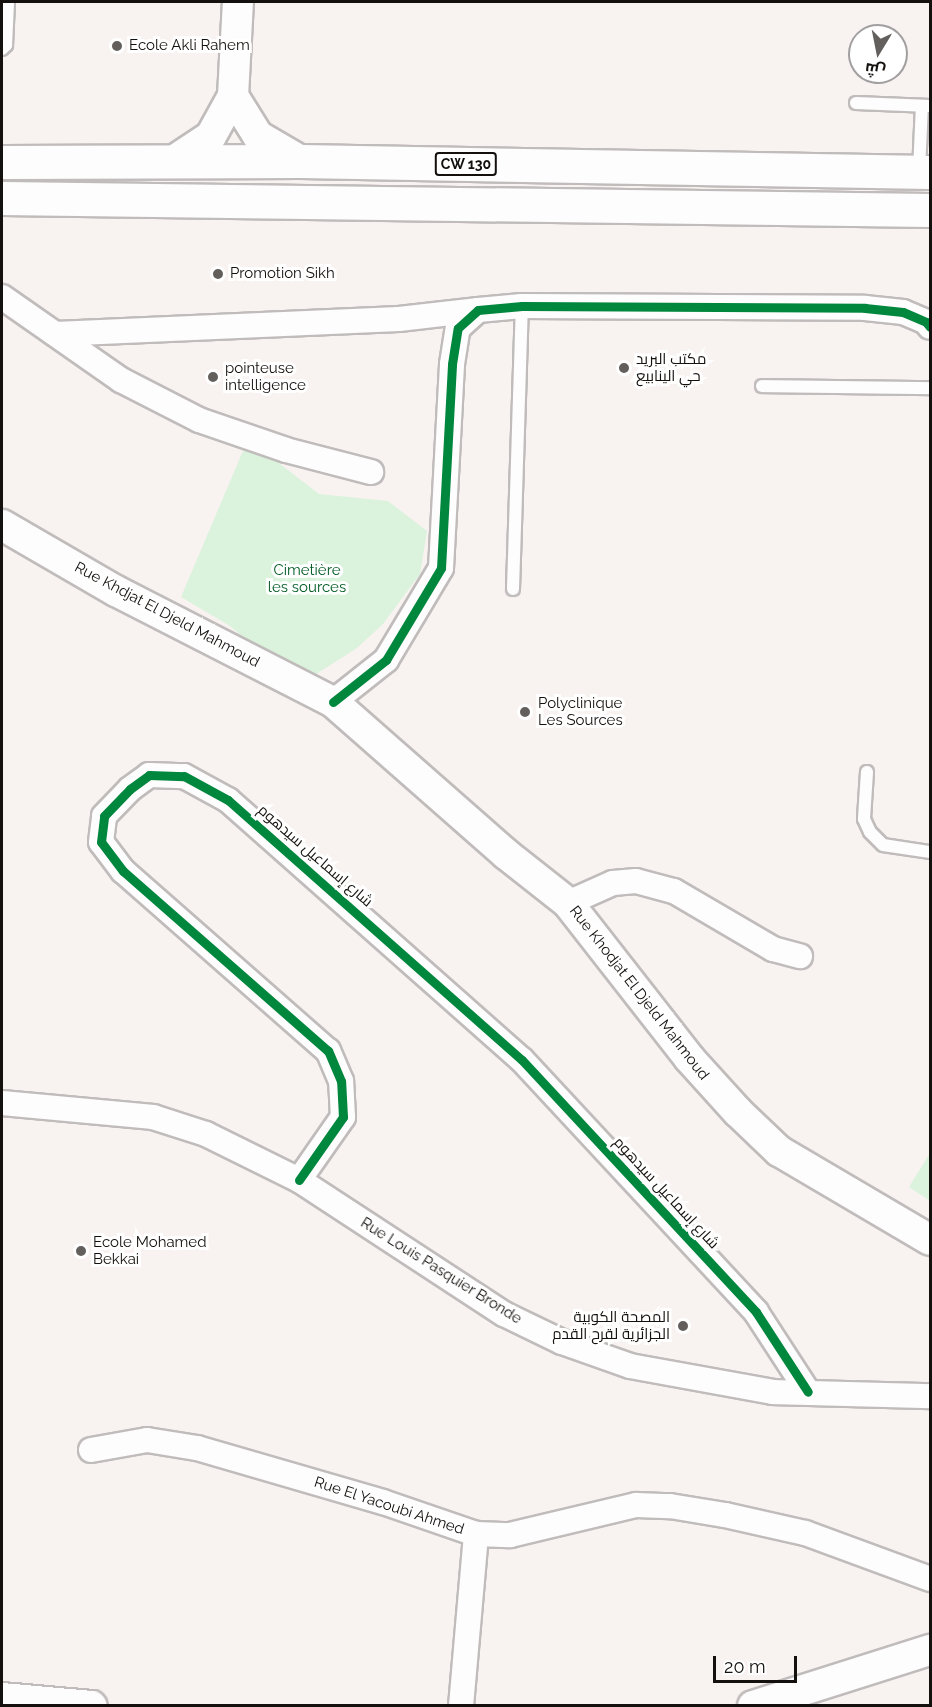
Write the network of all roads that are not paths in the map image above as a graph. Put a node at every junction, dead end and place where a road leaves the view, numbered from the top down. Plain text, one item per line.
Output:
1 (8, 2) edge
2 (238, 2) edge
3 (2, 49) edge
4 (233, 96) junction
5 (856, 103) dead end
6 (926, 106) edge
7 (176, 160) junction
8 (301, 160) junction
9 (2, 162) edge
10 (925, 172) edge
11 (2, 198) edge
12 (930, 210) edge
13 (2, 297) edge
14 (522, 306) junction
15 (478, 310) junction
16 (930, 327) edge
17 (55, 334) junction
18 (762, 386) dead end
19 (930, 388) edge
20 (371, 472) dead end
21 (2, 525) edge
22 (513, 589) dead end
23 (333, 702) junction
24 (867, 772) dead end
25 (930, 852) edge
26 (568, 903) junction
27 (800, 956) dead end
28 (2, 1103) edge
29 (299, 1180) junction
30 (930, 1240) edge
31 (808, 1392) junction
32 (930, 1396) edge
33 (91, 1450) dead end
34 (476, 1534) junction
35 (930, 1580) edge
36 (930, 1650) edge
37 (2, 1698) edge
38 (92, 1706) edge
39 (461, 1706) edge
40 (753, 1706) edge

1 - 3 lane
2 - 4 street
4 - 7 street
4 - 8 street
5 - 6 lane
6 - 10 lane
7 - 8 main road, CW 130
7 - 9 main road, CW 130
8 - 10 main road, CW 130
11 - 12 main road
13 - 17 street
14 - 15 street
14 - 16 street
14 - 22 lane
15 - 17 street
15 - 23 street
17 - 20 street
18 - 19 lane
21 - 23 street, Rue Khdjat El Djeld Mahmoud
23 - 26 street, Rue Khodjat El Djeld Mahmoud
24 - 25 lane
26 - 27 street
26 - 30 street, Rue Khodjat El Djeld Mahmoud
28 - 29 street, Rue Louis Pasquier Bronde
29 - 31 street, Rue Louis Pasquier Bronde
29 - 31 street, شارع إسماعيل سيدهوم
31 - 32 street, Rue Louis Pasquier Bronde
33 - 34 street, Rue El Yacoubi Ahmed
34 - 35 street, Rue El Yacoubi Ahmed
34 - 39 street
36 - 40 street
37 - 38 street

